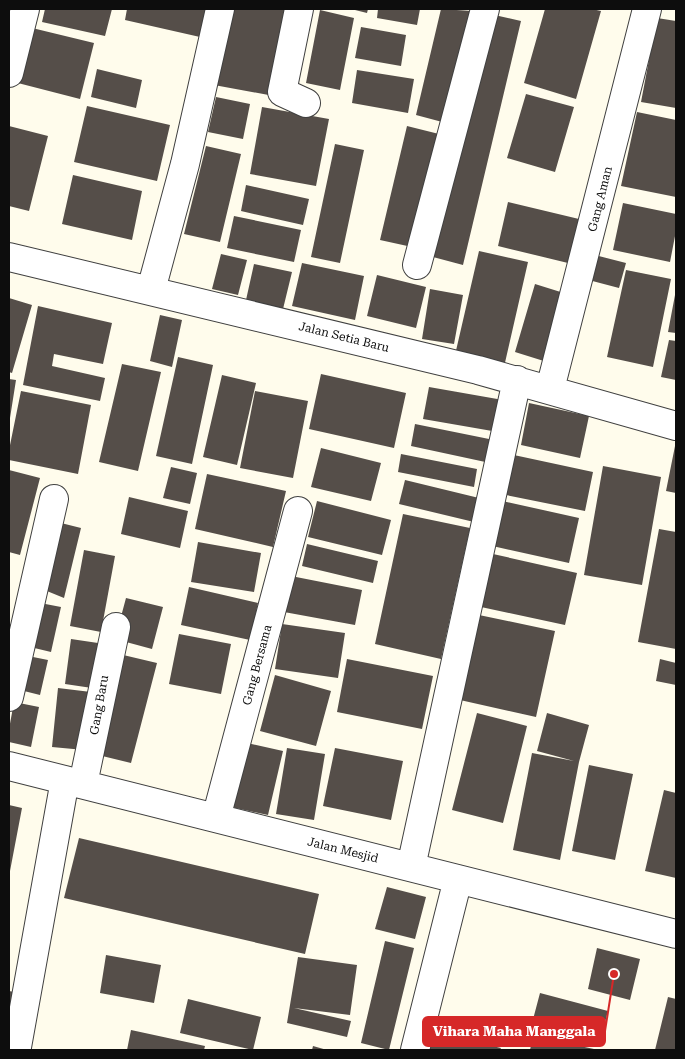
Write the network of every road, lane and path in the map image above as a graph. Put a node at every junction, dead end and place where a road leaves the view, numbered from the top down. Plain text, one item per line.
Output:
1 (25, 9) edge
2 (220, 9) edge
3 (300, 9) edge
4 (485, 9) edge
5 (647, 9) edge
6 (9, 73) edge
7 (306, 103) dead end
8 (9, 257) edge
9 (417, 264) dead end
10 (151, 290) junction
11 (516, 380) junction
12 (550, 389) junction
13 (676, 426) edge
14 (54, 499) dead end
15 (298, 511) dead end
16 (116, 627) dead end
17 (9, 697) edge
18 (9, 766) edge
19 (74, 782) junction
20 (216, 818) junction
21 (411, 867) junction
22 (458, 879) junction
23 (676, 934) edge
24 (18, 1047) dead end
25 (415, 1050) edge

1 - 6 street
2 - 10 street
3 - 7 street
4 - 9 street
5 - 12 street, Gang Aman
8 - 10 street, Jalan Setia Baru
10 - 11 street, Jalan Setia Baru
11 - 12 street, Jalan Setia Baru
11 - 21 street
12 - 13 street, Jalan Setia Baru
14 - 17 street
15 - 20 street, Gang Bersama
16 - 19 street, Gang Baru
18 - 19 street, Jalan Mesjid
19 - 20 street, Jalan Mesjid
19 - 24 street, Gang Baru
20 - 21 street, Jalan Mesjid
21 - 22 street, Jalan Mesjid
22 - 23 street, Jalan Mesjid
22 - 25 street

